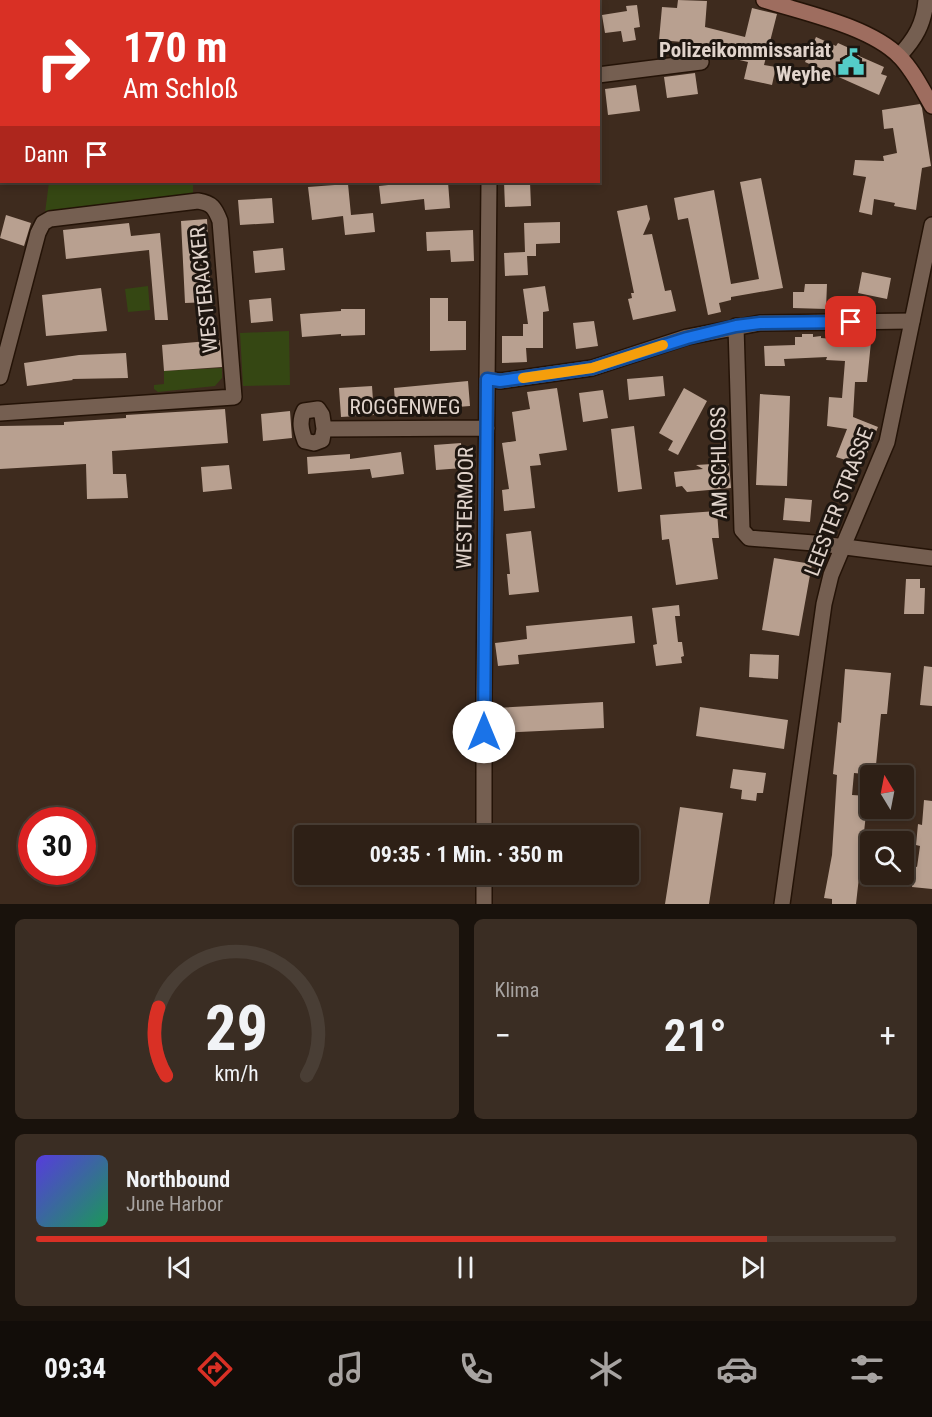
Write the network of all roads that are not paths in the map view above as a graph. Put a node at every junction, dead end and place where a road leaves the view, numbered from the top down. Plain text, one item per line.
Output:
1 (764, 0) edge
2 (926, 0) edge
3 (899, 56) junction
4 (701, 62) dead end
5 (600, 75) edge
6 (932, 106) edge
7 (489, 183) edge
8 (932, 225) edge
9 (912, 321) junction
10 (736, 326) junction
11 (0, 377) edge
12 (487, 379) junction
13 (0, 413) edge
14 (487, 428) junction
15 (324, 429) dead end
16 (842, 548) junction
17 (932, 558) edge
18 (484, 825) edge
19 (484, 885) edge
20 (484, 904) edge
21 (782, 904) edge

1 - 3 main road
2 - 3 street
3 - 6 main road
4 - 5 street
7 - 12 street, WESTERMOOR
8 - 9 street, LEESTER STRASSE
9 - 10 street
9 - 16 street, LEESTER STRASSE
10 - 12 street
10 - 16 street, AM SCHLOSS
11 - 13 street, WESTERACKER
12 - 14 street, WESTERMOOR
14 - 15 street, ROGGENWEG
14 - 18 street, WESTERMOOR
16 - 17 street, AM SCHLOSS
16 - 21 street, LEESTER STRASSE
19 - 20 street

